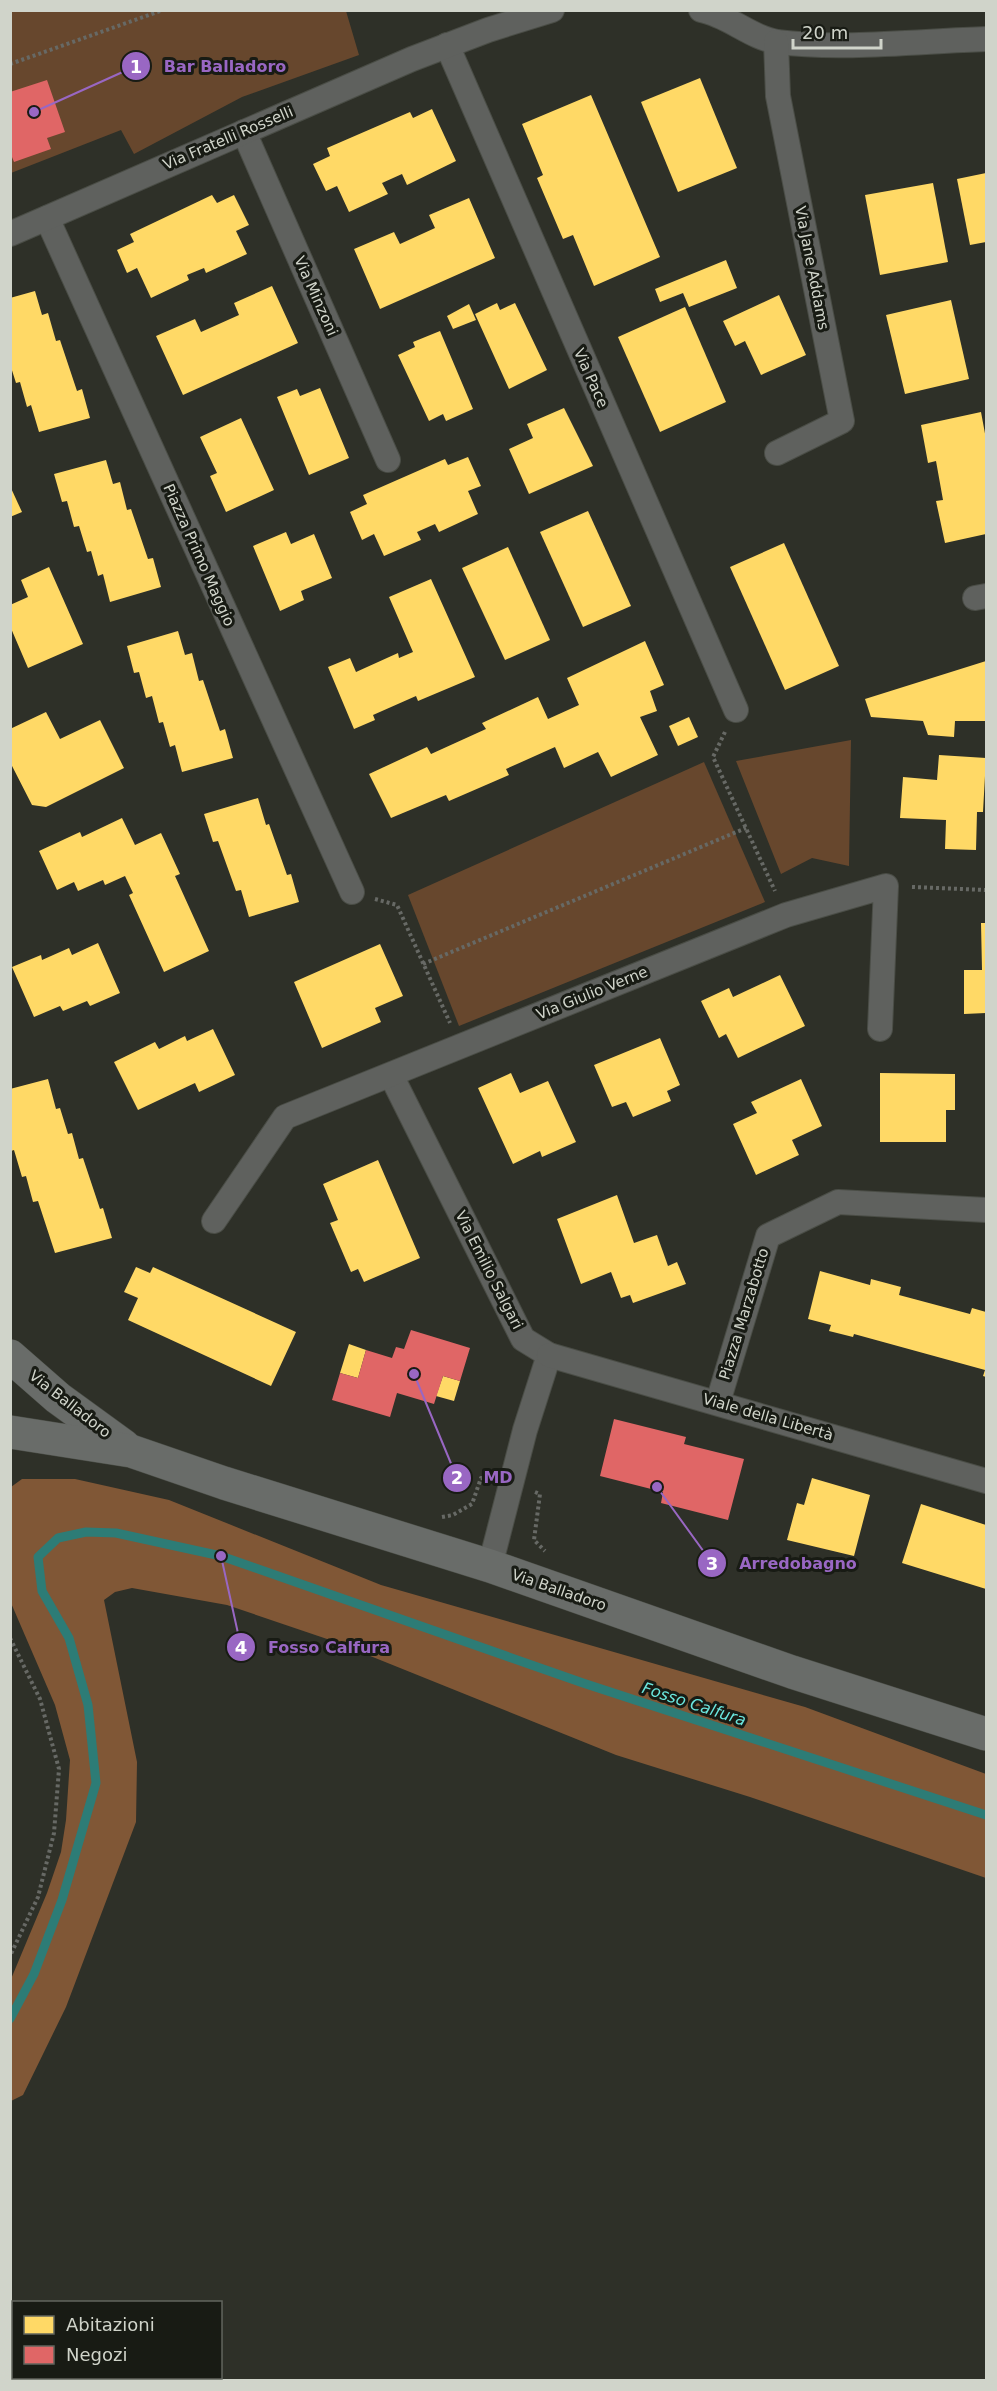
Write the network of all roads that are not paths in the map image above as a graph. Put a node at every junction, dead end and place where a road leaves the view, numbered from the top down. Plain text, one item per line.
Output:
1 (552, 10) edge
2 (701, 10) edge
3 (987, 39) edge
4 (776, 42) junction
5 (447, 45) junction
6 (244, 132) junction
7 (47, 218) junction
8 (10, 234) edge
9 (777, 453) dead end
10 (387, 460) dead end
11 (736, 710) road end
12 (352, 892) road end
13 (880, 1029) dead end
14 (391, 1075) junction
15 (987, 1210) edge
16 (214, 1221) dead end
17 (549, 1355) junction
18 (10, 1356) edge
19 (718, 1402) junction
20 (13, 1431) edge
21 (131, 1451) junction
22 (987, 1481) edge
23 (490, 1566) junction
24 (987, 1734) edge

1 - 5 street, Via Fratelli Rosselli
2 - 4 street
3 - 4 street
4 - 9 street, Via Jane Addams
5 - 6 street, Via Fratelli Rosselli
5 - 11 street, Via Pace
6 - 7 street, Via Fratelli Rosselli
6 - 10 street, Via Minzoni
7 - 8 street, Via Fratelli Rosselli
7 - 12 street, Piazza Primo Maggio
13 - 14 street, Via Giulio Verne
14 - 16 street, Via Giulio Verne
14 - 17 street, Via Emilio Salgari
15 - 19 street, Piazza Marzabotto
17 - 19 street, Viale della Libertà
17 - 23 street
18 - 21 street, Via Balladoro
19 - 22 street, Viale della Libertà
20 - 21 street, Via Balladoro
21 - 23 street, Via Balladoro
23 - 24 street, Via Balladoro

